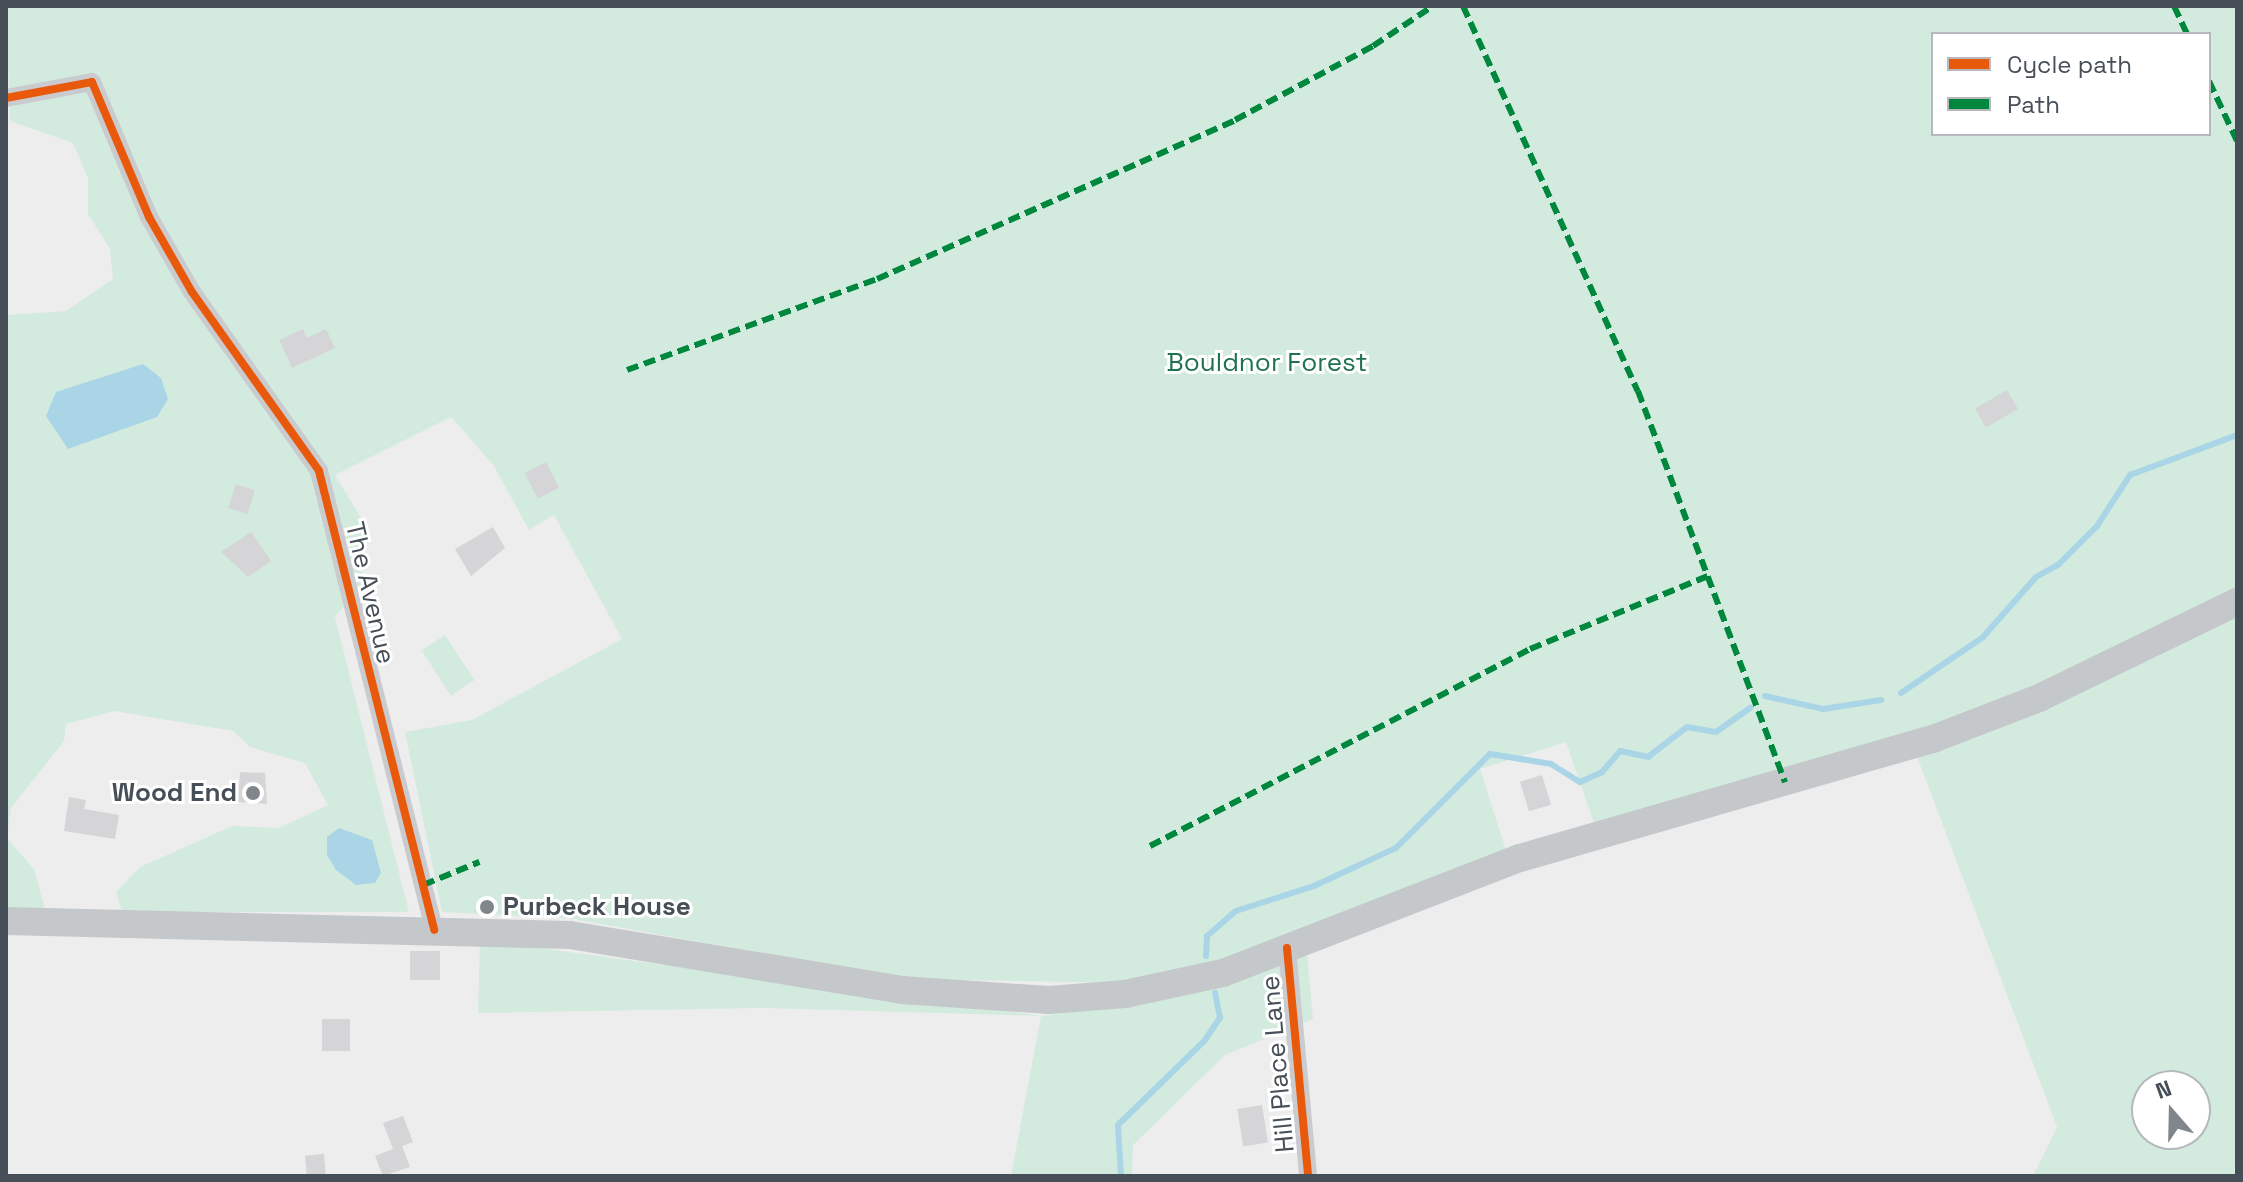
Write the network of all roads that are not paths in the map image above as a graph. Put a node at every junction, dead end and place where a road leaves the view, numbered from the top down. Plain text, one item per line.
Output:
1 (6, 98) edge
2 (2237, 602) edge
3 (6, 921) edge
4 (434, 930) junction
5 (1287, 948) junction
6 (1308, 1176) edge

1 - 4 street, The Avenue
2 - 5 main road
3 - 4 main road
4 - 5 main road
5 - 6 street, Hill Place Lane

